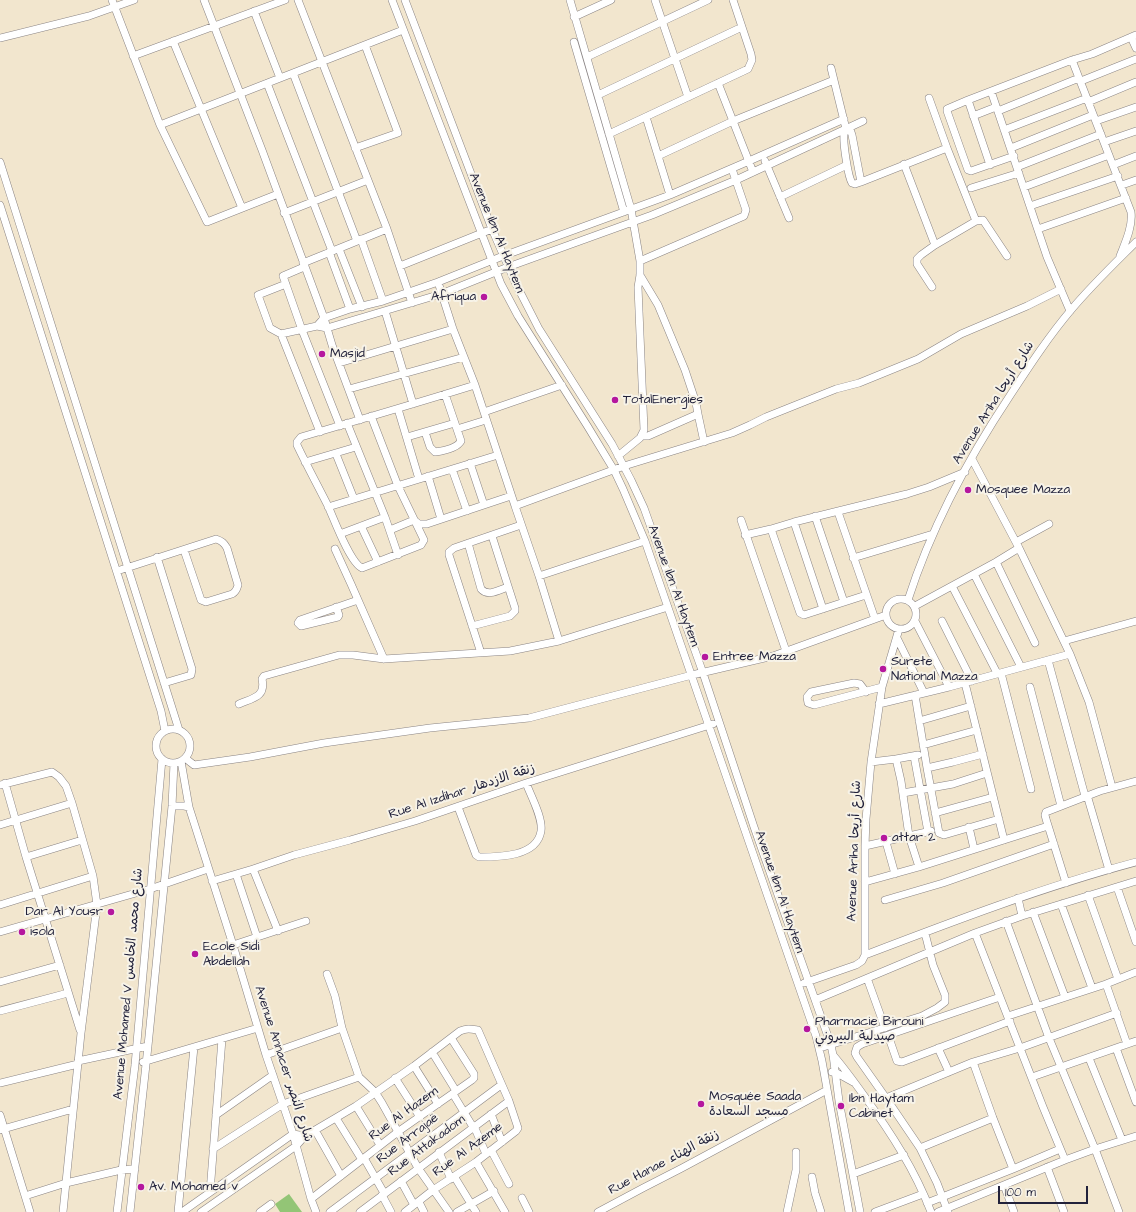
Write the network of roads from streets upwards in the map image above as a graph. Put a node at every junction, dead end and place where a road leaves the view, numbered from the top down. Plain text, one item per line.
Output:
1 (112, 0) edge
2 (204, 0) edge
3 (285, 0) edge
4 (298, 0) edge
5 (392, 0) edge
6 (405, 0) edge
7 (570, 0) edge
8 (611, 0) edge
9 (656, 0) edge
10 (708, 0) edge
11 (733, 0) edge
12 (129, 1) edge
13 (115, 8) junction
14 (254, 11) junction
15 (574, 17) junction
16 (663, 21) junction
17 (214, 26) junction
18 (742, 27) junction
19 (403, 30) junction
20 (1134, 36) edge
21 (0, 38) edge
22 (173, 41) junction
23 (574, 42) dead end
24 (365, 45) junction
25 (1136, 48) edge
26 (133, 56) junction
27 (587, 57) junction
28 (675, 58) junction
29 (1136, 59) edge
30 (1072, 60) junction
31 (322, 62) junction
32 (831, 68) dead end
33 (293, 73) junction
34 (280, 78) junction
35 (1080, 79) junction
36 (834, 80) junction
37 (1136, 82) edge
38 (268, 83) junction
39 (718, 83) junction
40 (991, 91) junction
41 (240, 94) junction
42 (598, 95) junction
43 (688, 96) junction
44 (929, 98) dead end
45 (968, 100) junction
46 (1088, 100) junction
47 (1136, 106) edge
48 (201, 109) junction
49 (997, 109) junction
50 (646, 116) junction
51 (973, 116) junction
52 (1094, 118) junction
53 (844, 119) junction
54 (733, 121) junction
55 (863, 121) dead end
56 (160, 125) junction
57 (846, 129) junction
58 (1004, 130) junction
59 (1136, 131) edge
60 (609, 134) junction
61 (1101, 134) junction
62 (1104, 142) junction
63 (355, 148) junction
64 (947, 148) junction
65 (1011, 148) junction
66 (856, 153) junction
67 (763, 155) junction
68 (846, 155) junction
69 (1109, 155) junction
70 (658, 156) junction
71 (1014, 156) junction
72 (1136, 156) edge
73 (0, 162) edge
74 (749, 162) junction
75 (904, 164) junction
76 (767, 165) junction
77 (847, 165) junction
78 (990, 165) junction
79 (1113, 165) junction
80 (732, 169) junction
81 (1018, 170) junction
82 (753, 172) junction
83 (1118, 176) junction
84 (368, 180) junction
85 (736, 180) junction
86 (1136, 180) edge
87 (3, 181) edge
88 (861, 182) junction
89 (1122, 186) junction
90 (1024, 187) junction
91 (971, 188) dead end
92 (338, 192) junction
93 (278, 194) junction
94 (670, 195) junction
95 (780, 197) junction
96 (313, 202) junction
97 (1130, 202) edge
98 (0, 204) edge
99 (1030, 206) junction
100 (242, 208) junction
101 (627, 211) junction
102 (284, 213) junction
103 (789, 218) dead end
104 (633, 221) junction
105 (976, 221) junction
106 (387, 229) junction
107 (492, 229) junction
108 (1038, 229) junction
109 (482, 233) junction
110 (359, 240) junction
111 (1136, 242) edge
112 (935, 245) junction
113 (333, 251) junction
114 (503, 256) junction
115 (1007, 256) dead end
116 (1120, 258) junction
117 (491, 260) junction
118 (640, 262) junction
119 (303, 265) junction
120 (400, 266) junction
121 (508, 267) junction
122 (496, 271) junction
123 (640, 275) junction
124 (438, 282) junction
125 (286, 284) junction
126 (932, 287) dead end
127 (1061, 289) junction
128 (409, 292) junction
129 (441, 294) junction
130 (383, 301) junction
131 (412, 303) junction
132 (362, 307) junction
133 (350, 309) junction
134 (385, 311) junction
135 (1070, 311) junction
136 (324, 318) junction
137 (317, 326) junction
138 (327, 328) junction
139 (454, 329) junction
140 (302, 330) junction
141 (281, 334) junction
142 (396, 346) junction
143 (464, 357) junction
144 (339, 363) junction
145 (404, 373) junction
146 (67, 374) junction
147 (56, 379) junction
148 (475, 385) junction
149 (562, 385) junction
150 (349, 389) junction
151 (445, 394) junction
152 (413, 404) junction
153 (398, 409) junction
154 (484, 412) junction
155 (698, 414) junction
156 (371, 416) junction
157 (360, 420) junction
158 (486, 420) junction
159 (344, 424) junction
160 (456, 426) junction
161 (320, 432) junction
162 (425, 432) junction
163 (642, 436) junction
164 (407, 438) junction
165 (704, 442) junction
166 (356, 447) junction
167 (336, 454) junction
168 (498, 455) junction
169 (618, 456) junction
170 (972, 459) junction
171 (305, 462) junction
172 (470, 463) junction
173 (624, 466) junction
174 (452, 469) junction
175 (614, 470) junction
176 (965, 472) junction
177 (428, 476) junction
178 (419, 479) junction
179 (398, 486) junction
180 (375, 493) junction
181 (511, 496) junction
182 (354, 499) junction
183 (106, 500) junction
184 (95, 504) junction
185 (484, 505) junction
186 (515, 506) junction
187 (328, 507) junction
188 (467, 511) junction
189 (838, 512) junction
190 (815, 516) junction
191 (385, 517) junction
192 (441, 519) junction
193 (414, 520) junction
194 (741, 520) dead end
195 (794, 522) junction
196 (1049, 524) dead end
197 (521, 525) junction
198 (361, 526) junction
199 (771, 529) junction
200 (390, 530) junction
201 (340, 534) junction
202 (933, 534) junction
203 (745, 535) junction
204 (492, 536) junction
205 (645, 541) junction
206 (468, 543) junction
207 (1018, 545) junction
208 (334, 549) dead end
209 (184, 550) junction
210 (398, 555) junction
211 (157, 557) junction
212 (853, 558) junction
213 (378, 562) junction
214 (996, 562) junction
215 (128, 567) junction
216 (117, 571) junction
217 (974, 574) junction
218 (539, 576) junction
219 (952, 586) junction
220 (508, 587) junction
221 (866, 595) junction
222 (358, 600) junction
223 (908, 600) junction
224 (844, 602) junction
225 (915, 606) junction
226 (336, 607) junction
227 (668, 607) junction
228 (823, 609) junction
229 (886, 615) junction
230 (875, 619) junction
231 (915, 621) junction
232 (942, 621) dead end
233 (1136, 621) edge
234 (472, 626) junction
235 (899, 629) junction
236 (897, 638) junction
237 (559, 641) junction
238 (1064, 641) junction
239 (1035, 643) dead end
240 (786, 651) junction
241 (482, 652) junction
242 (1070, 654) junction
243 (384, 659) junction
244 (1048, 660) junction
245 (1021, 667) junction
246 (703, 673) junction
247 (999, 673) junction
248 (692, 675) junction
249 (968, 682) junction
250 (164, 683) junction
251 (882, 687) junction
252 (949, 687) junction
253 (1030, 687) dead end
254 (866, 692) junction
255 (924, 693) junction
256 (915, 695) junction
257 (239, 704) dead end
258 (879, 704) junction
259 (971, 706) junction
260 (919, 721) junction
261 (719, 722) junction
262 (709, 725) junction
263 (179, 730) junction
264 (977, 730) junction
265 (165, 731) junction
266 (923, 745) junction
267 (924, 754) junction
268 (982, 754) junction
269 (914, 756) junction
270 (162, 759) junction
271 (896, 759) junction
272 (180, 761) junction
273 (871, 762) junction
274 (927, 770) junction
275 (917, 773) junction
276 (987, 773) junction
277 (1136, 781) edge
278 (526, 783) junction
279 (3, 784) edge
280 (1112, 786) junction
281 (930, 788) junction
282 (1031, 789) dead end
283 (920, 790) junction
284 (903, 793) junction
285 (1086, 796) junction
286 (993, 797) junction
287 (72, 803) junction
288 (172, 806) junction
289 (1061, 806) junction
290 (189, 807) junction
291 (458, 807) junction
292 (935, 813) junction
293 (999, 819) junction
294 (16, 820) junction
295 (0, 825) edge
296 (1048, 826) junction
297 (969, 827) junction
298 (937, 830) junction
299 (928, 832) junction
300 (909, 836) junction
301 (82, 840) junction
302 (1004, 840) junction
303 (886, 842) junction
304 (1054, 844) junction
305 (865, 846) junction
306 (974, 849) junction
307 (26, 857) junction
308 (1136, 862) edge
309 (919, 867) junction
310 (208, 869) junction
311 (253, 869) junction
312 (1109, 870) junction
313 (236, 874) junction
314 (895, 874) junction
315 (93, 876) junction
316 (212, 881) junction
317 (1136, 881) edge
318 (865, 882) junction
319 (1066, 882) junction
320 (164, 885) junction
321 (1117, 887) junction
322 (150, 889) junction
323 (38, 893) junction
324 (1088, 895) junction
325 (1018, 898) junction
326 (885, 900) dead end
327 (1061, 904) junction
328 (0, 905) edge
329 (97, 905) junction
330 (1033, 912) junction
331 (1022, 916) junction
332 (46, 919) junction
333 (306, 921) dead end
334 (1006, 921) junction
335 (278, 931) junction
336 (0, 932) edge
337 (925, 932) junction
338 (975, 933) junction
339 (257, 937) junction
340 (1136, 942) edge
341 (233, 945) junction
342 (930, 952) junction
343 (864, 955) junction
344 (60, 965) junction
345 (1136, 972) edge
346 (327, 974) dead end
347 (867, 978) junction
348 (1118, 979) junction
349 (0, 982) edge
350 (808, 982) junction
351 (1106, 984) junction
352 (799, 985) junction
353 (1092, 988) junction
354 (68, 993) junction
355 (1000, 996) junction
356 (1065, 998) junction
357 (815, 1000) junction
358 (1037, 1007) junction
359 (0, 1011) edge
360 (1117, 1013) junction
361 (1009, 1019) junction
362 (258, 1028) junction
363 (342, 1028) junction
364 (886, 1031) junction
365 (81, 1033) junction
366 (451, 1038) junction
367 (1049, 1038) junction
368 (222, 1039) junction
369 (1136, 1041) edge
370 (1128, 1044) junction
371 (831, 1045) junction
372 (148, 1046) junction
373 (194, 1047) junction
374 (136, 1048) junction
375 (820, 1048) junction
376 (938, 1048) junction
377 (1020, 1048) junction
378 (1116, 1048) junction
379 (432, 1052) junction
380 (266, 1055) junction
381 (834, 1055) junction
382 (1089, 1058) junction
383 (146, 1061) junction
384 (973, 1062) junction
385 (78, 1063) junction
386 (134, 1065) junction
387 (414, 1066) junction
388 (1061, 1068) junction
389 (824, 1071) junction
390 (835, 1072) junction
391 (949, 1072) junction
392 (273, 1075) junction
393 (359, 1077) junction
394 (1032, 1077) junction
395 (395, 1078) junction
396 (0, 1083) edge
397 (855, 1083) junction
398 (501, 1085) junction
399 (827, 1090) junction
400 (375, 1092) junction
401 (454, 1093) junction
402 (886, 1098) junction
403 (509, 1100) junction
404 (1136, 1102) edge
405 (283, 1104) junction
406 (438, 1104) junction
407 (356, 1106) junction
408 (73, 1109) junction
409 (464, 1113) junction
410 (491, 1114) junction
411 (0, 1115) edge
412 (216, 1115) junction
413 (420, 1116) junction
414 (336, 1118) junction
415 (993, 1118) junction
416 (473, 1127) junction
417 (2, 1130) edge
418 (315, 1130) junction
419 (399, 1131) junction
420 (293, 1134) junction
421 (305, 1136) junction
422 (1136, 1136) edge
423 (1122, 1140) junction
424 (502, 1142) junction
425 (296, 1146) junction
426 (380, 1146) junction
427 (920, 1148) junction
428 (1060, 1148) junction
429 (214, 1149) junction
430 (1095, 1149) junction
431 (439, 1152) junction
432 (488, 1152) junction
433 (796, 1152) dead end
434 (410, 1153) junction
435 (904, 1155) junction
436 (363, 1159) junction
437 (1065, 1160) junction
438 (476, 1162) junction
439 (1047, 1167) junction
440 (418, 1168) junction
441 (135, 1169) junction
442 (1013, 1169) junction
443 (121, 1170) junction
444 (853, 1174) junction
445 (341, 1176) junction
446 (452, 1177) junction
447 (812, 1177) dead end
448 (376, 1178) junction
449 (401, 1181) junction
450 (66, 1183) junction
451 (509, 1184) dead end
452 (1004, 1185) junction
453 (433, 1190) junction
454 (494, 1191) junction
455 (210, 1192) junction
456 (383, 1194) junction
457 (923, 1194) junction
458 (25, 1196) junction
459 (943, 1196) junction
460 (522, 1198) dead end
461 (311, 1199) junction
462 (927, 1203) junction
463 (271, 1204) dead end
464 (416, 1204) junction
465 (472, 1204) junction
466 (889, 1209) edge
467 (948, 1210) edge
468 (363, 1211) edge
469 (30, 1212) edge
470 (63, 1212) edge
471 (117, 1212) edge
472 (130, 1212) edge
473 (178, 1212) edge
474 (182, 1212) edge
475 (201, 1212) edge
476 (260, 1212) edge
477 (316, 1212) edge
478 (330, 1212) edge
479 (392, 1212) edge
480 (404, 1212) edge
481 (424, 1212) edge
482 (448, 1212) edge
483 (457, 1212) edge
484 (476, 1212) edge
485 (505, 1212) edge
486 (529, 1212) edge
487 (598, 1212) edge
488 (787, 1212) edge
489 (821, 1212) edge
490 (849, 1212) edge
491 (860, 1212) edge
492 (875, 1212) edge
493 (931, 1212) edge
494 (938, 1212) edge
495 (1014, 1212) edge
496 (1064, 1212) edge
497 (1119, 1212) edge

1 - 13 street
2 - 17 street
3 - 14 street
4 - 31 street
5 - 19 street, Avenue Ibn Al Haytem
6 - 107 street, Avenue Ibn Al Haytem
7 - 15 street
8 - 15 street
9 - 16 street
10 - 16 street
11 - 18 street
12 - 13 street
13 - 21 street
13 - 26 street
14 - 17 street
14 - 34 street
15 - 27 street
16 - 27 street
16 - 28 street
17 - 22 street
17 - 41 street
18 - 28 street
18 - 39 street
19 - 24 street
19 - 109 street, Avenue Ibn Al Haytem
20 - 25 street
20 - 30 street
22 - 26 street
22 - 48 street
23 - 101 street
24 - 31 street
24 - 63 street
26 - 56 street
27 - 42 street
28 - 42 street
28 - 43 street
29 - 35 street
30 - 35 street
30 - 40 street
31 - 33 street
31 - 63 street
32 - 36 street
33 - 34 street
33 - 92 street
34 - 38 street
35 - 46 street
35 - 49 street
36 - 53 street
36 - 54 street
37 - 46 street
38 - 41 street
38 - 96 street
39 - 43 street
39 - 54 street
40 - 45 street
40 - 49 street
41 - 48 street
41 - 93 street
42 - 60 street
43 - 50 street
44 - 64 street
45 - 51 street
45 - 78 street
46 - 52 street
46 - 58 street
47 - 52 street
48 - 56 street
48 - 100 street
49 - 51 street
49 - 58 street
50 - 60 street
50 - 70 street
51 - 78 street
52 - 61 street
52 - 65 street
53 - 57 street
53 - 67 street
54 - 70 street
54 - 74 street
55 - 57 street
56 - 100 street
57 - 66 street
57 - 68 street
57 - 76 street
58 - 65 street
59 - 62 street
60 - 101 street
61 - 62 street
61 - 81 street
62 - 69 street
63 - 84 street
64 - 75 street
64 - 105 street
65 - 71 street
66 - 68 street
66 - 88 street
67 - 74 street
67 - 76 street
68 - 77 street
69 - 79 street
69 - 90 street
70 - 94 street
71 - 78 street
71 - 81 street
72 - 79 street
73 - 87 street
74 - 80 street
74 - 82 street
75 - 88 street
75 - 112 street
76 - 82 street
76 - 95 street
77 - 88 street
77 - 95 street
79 - 83 street
80 - 85 street
80 - 94 street
81 - 90 street
81 - 91 street
82 - 85 street
83 - 89 street
83 - 99 street
84 - 92 street
84 - 106 street
85 - 104 street
85 - 118 street
86 - 89 street
87 - 146 street
89 - 97 street
90 - 99 street
92 - 96 street
92 - 110 street
93 - 100 street
93 - 102 street
94 - 101 street
95 - 103 street
96 - 102 street
96 - 113 street
97 - 108 street
97 - 116 street
98 - 147 street
99 - 108 street
101 - 104 street
101 - 114 street
102 - 119 street
104 - 118 street
104 - 121 street
105 - 112 street
105 - 115 street
106 - 110 street
106 - 120 street
107 - 109 street
107 - 114 street, Avenue Ibn Al Haytem
108 - 127 street
109 - 117 street, Avenue Ibn Al Haytem
109 - 120 street
110 - 113 street
110 - 130 street
111 - 116 street, Avenue Ariha شارع أريحا
112 - 126 street
113 - 119 street
113 - 132 street
113 - 133 street
114 - 117 street
114 - 121 street, Avenue Ibn Al Haytem
116 - 135 street, Avenue Ariha شارع أريحا
117 - 122 street, Avenue Ibn Al Haytem
117 - 124 street
118 - 123 street
119 - 125 street
119 - 136 street
120 - 128 street
121 - 122 street
121 - 169 street, Avenue Ibn Al Haytem
122 - 129 street
122 - 149 street, Avenue Ibn Al Haytem
123 - 155 street
123 - 163 street
124 - 128 street
124 - 129 street
125 - 140 street
125 - 141 street
127 - 135 street
127 - 165 street
128 - 130 street
128 - 131 street
129 - 131 street
129 - 139 street
130 - 132 street
131 - 134 street
132 - 133 street
133 - 136 street
134 - 138 street
134 - 142 street
135 - 170 street, Avenue Ariha شارع أريحا
136 - 137 street
136 - 138 street
137 - 138 street
137 - 140 street
138 - 144 street
139 - 142 street
139 - 143 street
140 - 141 street
140 - 159 street
141 - 161 street
142 - 144 street
142 - 145 street
143 - 145 street
143 - 148 street
144 - 150 street
145 - 150 street
145 - 152 street
146 - 147 street
146 - 183 street
147 - 184 street
148 - 151 street
148 - 154 street
149 - 154 street
149 - 175 street, Avenue Ibn Al Haytem
150 - 157 street
151 - 152 street
151 - 160 street
152 - 153 street
153 - 156 street
153 - 164 street
154 - 158 street
155 - 163 street
155 - 165 street
156 - 157 street
156 - 179 street
157 - 159 street
158 - 160 street
158 - 168 street
159 - 161 street
159 - 166 street
160 - 162 street
160 - 162 street
161 - 171 street
162 - 164 street
163 - 169 street
164 - 178 street
165 - 173 street
166 - 167 street
166 - 180 street
167 - 171 street
167 - 182 street
168 - 172 street
168 - 181 street
169 - 173 street, Avenue Ibn Al Haytem
170 - 176 street, Avenue Ariha شارع أريحا
170 - 207 street
171 - 187 street
172 - 174 street
172 - 185 street
173 - 175 street
173 - 246 street, Avenue Ibn Al Haytem
174 - 177 street
174 - 188 street
175 - 186 street
175 - 205 street, Avenue Ibn Al Haytem
176 - 189 street
176 - 202 street, Avenue Ariha شارع أريحا
177 - 178 street
177 - 192 street
178 - 179 street
179 - 180 street
179 - 193 street
180 - 182 street
180 - 191 street
181 - 185 street
181 - 186 street
182 - 187 street
183 - 184 street
183 - 215 street
184 - 216 street
185 - 188 street
186 - 197 street
187 - 201 street
188 - 192 street
189 - 190 street
189 - 212 street
190 - 195 street
190 - 224 street
191 - 198 street
191 - 200 street
192 - 193 street
193 - 200 street
193 - 210 street
194 - 203 street
195 - 199 street
195 - 228 street
196 - 207 street
197 - 204 street
197 - 218 street
198 - 201 street
198 - 213 street
199 - 203 street
199 - 228 street
200 - 210 street
201 - 213 street
202 - 212 street
202 - 223 street, Avenue Ariha شارع أريحا
203 - 240 street
204 - 206 street
204 - 220 street
205 - 218 street
205 - 227 street, Avenue Ibn Al Haytem
206 - 220 street
206 - 234 street
207 - 214 street
207 - 238 street
208 - 222 street
209 - 209 street
209 - 211 street
210 - 213 street
211 - 215 street
211 - 250 street
212 - 221 street
214 - 217 street
214 - 239 street
215 - 216 street
215 - 250 street
216 - 265 street
217 - 219 street
217 - 245 street
218 - 237 street
219 - 225 street
219 - 247 street
220 - 234 street
221 - 224 street
221 - 230 street
222 - 226 street
222 - 243 street
223 - 225 street
223 - 229 street
224 - 228 street
225 - 231 street
226 - 226 street
227 - 237 street
227 - 248 street, Avenue Ibn Al Haytem
229 - 230 street
229 - 235 street
230 - 240 street
231 - 235 street
231 - 252 street
232 - 249 street
233 - 238 street
234 - 241 street
235 - 236 street, Avenue Ariha شارع أريحا
236 - 251 street, Avenue Ariha شارع أريحا
236 - 255 street
237 - 241 street
238 - 242 street
240 - 246 street
241 - 243 street
242 - 244 street
242 - 280 street
243 - 257 street
244 - 245 street
244 - 285 street
245 - 247 street
246 - 248 street
246 - 261 street, Avenue Ibn Al Haytem
247 - 249 street
247 - 282 street
248 - 262 street, Avenue Ibn Al Haytem
248 - 272 street
249 - 252 street
249 - 259 street
250 - 263 street
251 - 254 street
251 - 258 street, Avenue Ariha شارع أريحا
252 - 255 street
253 - 289 street
254 - 254 street
255 - 256 street
256 - 258 street
256 - 260 street
258 - 273 street, Avenue Ariha شارع أريحا
259 - 260 street
259 - 264 street
260 - 266 street
261 - 262 street, Rue Al Izdihar زنقة الازدهار
261 - 350 street, Avenue Ibn Al Haytem
262 - 278 street, Rue Al Izdihar زنقة الازدهار
262 - 352 street, Avenue Ibn Al Haytem
263 - 265 street
263 - 272 street
264 - 266 street
264 - 268 street
265 - 270 street
266 - 267 street
267 - 269 street
267 - 274 street
268 - 274 street
268 - 276 street
269 - 271 street
269 - 275 street
270 - 272 street
270 - 322 street, Avenue Mohamed V شارع محمد الخامس
271 - 273 street
271 - 284 street
272 - 288 street, Avenue Mohamed V شارع محمد الخامس
272 - 290 street, Avenue Annacer شارع النصر
273 - 305 street, Avenue Ariha شارع أريحا
274 - 275 street
274 - 281 street
275 - 283 street
276 - 281 street
276 - 286 street
277 - 280 street
278 - 291 street, Rue Al Izdihar زنقة الازدهار
278 - 291 street
279 - 287 street
279 - 294 street
280 - 285 street
281 - 283 street
281 - 292 street
283 - 284 street
283 - 299 street
284 - 300 street
285 - 289 street
285 - 312 street
286 - 292 street
286 - 293 street
287 - 294 street
287 - 301 street
288 - 290 street
288 - 320 street, Avenue Mohamed V شارع محمد الخامس
289 - 296 street
290 - 310 street, Avenue Annacer شارع النصر
291 - 311 street, Rue Al Izdihar زنقة الازدهار
292 - 298 street
293 - 297 street
293 - 302 street
294 - 295 street
294 - 307 street
296 - 302 street
296 - 304 street
297 - 298 street
297 - 306 street
298 - 299 street
299 - 300 street
300 - 303 street
300 - 309 street
301 - 307 street
301 - 315 street
302 - 306 street
303 - 305 street
303 - 314 street
304 - 319 street
304 - 326 street
305 - 318 street, Avenue Ariha شارع أريحا
306 - 309 street
307 - 323 street
308 - 312 street
309 - 314 street
310 - 316 street, Avenue Annacer شارع النصر
310 - 320 street
311 - 313 street, Rue Al Izdihar زنقة الازدهار
311 - 335 street
312 - 319 street
313 - 316 street, Rue Al Izdihar زنقة الازدهار
313 - 339 street
314 - 318 street
315 - 323 street
315 - 329 street
316 - 341 street, Avenue Annacer شارع النصر
317 - 321 street
318 - 343 street, Avenue Ariha شارع أريحا
319 - 325 street
320 - 322 street
320 - 372 street, Avenue Mohamed V شارع محمد الخامس
321 - 324 street
321 - 340 street
322 - 329 street
322 - 374 street, Avenue Mohamed V شارع محمد الخامس
323 - 328 street
323 - 332 street
324 - 327 street
324 - 348 street
325 - 331 street
325 - 337 street
327 - 330 street
327 - 353 street
329 - 332 street
329 - 365 street
330 - 331 street
330 - 356 street
331 - 334 street
332 - 336 street
332 - 344 street
333 - 335 street
334 - 338 street
334 - 358 street
335 - 339 street
337 - 342 street
337 - 343 street
338 - 342 street
338 - 355 street
339 - 341 street
341 - 362 street, Avenue Annacer شارع النصر
342 - 347 street
342 - 364 street
343 - 350 street
344 - 349 street
344 - 354 street
345 - 348 street
346 - 363 street
347 - 357 street
347 - 364 street
348 - 351 street
350 - 352 street
350 - 357 street, Avenue Ibn Al Haytem
351 - 353 street
351 - 360 street
352 - 375 street, Avenue Ibn Al Haytem
353 - 356 street
354 - 359 street
354 - 365 street
355 - 361 street
355 - 364 street
356 - 358 street
357 - 371 street, Avenue Ibn Al Haytem
358 - 361 street
358 - 367 street
360 - 367 street
360 - 370 street
361 - 376 street
361 - 377 street
362 - 368 street
362 - 380 street, Avenue Annacer شارع النصر
363 - 380 street
363 - 393 street
364 - 371 street
364 - 376 street
364 - 402 street
365 - 385 street
366 - 379 street
366 - 398 street, Rue Al Azeme
366 - 401 street, Rue Al Hazem
367 - 377 street
367 - 388 street
368 - 373 street
368 - 412 street
369 - 370 street
370 - 378 street
371 - 375 street
371 - 381 street, Avenue Ibn Al Haytem
372 - 374 street
372 - 383 street, Avenue Mohamed V شارع محمد الخامس
373 - 383 street
373 - 473 street
374 - 385 street
374 - 386 street, Avenue Mohamed V شارع محمد الخامس
375 - 389 street, Avenue Ibn Al Haytem
376 - 391 street
377 - 384 street
377 - 394 street
378 - 382 street
378 - 404 street
379 - 387 street
379 - 401 street
380 - 392 street, Avenue Annacer شارع النصر
381 - 390 street, Avenue Ibn Al Haytem
381 - 397 street
382 - 388 street
382 - 423 street
383 - 386 street
383 - 441 street, Avenue Mohamed V شارع محمد الخامس
384 - 391 street
384 - 415 street
385 - 396 street
385 - 408 street
386 - 443 street, Avenue Mohamed V شارع محمد الخامس
387 - 395 street
387 - 406 street
388 - 394 street
388 - 430 street
389 - 390 street
389 - 399 street, Avenue Ibn Al Haytem
390 - 397 street
390 - 444 street, Avenue Ibn Al Haytem
391 - 402 street
392 - 405 street, Avenue Annacer شارع النصر
392 - 412 street
393 - 400 street
393 - 405 street
394 - 428 street
395 - 400 street
395 - 413 street
397 - 435 street
398 - 403 street, Rue Al Azeme
398 - 409 street, Rue Arrajaë
399 - 487 street, Rue Hanae زنقة الهناء
399 - 490 street, Avenue Ibn Al Haytem
400 - 407 street
400 - 419 street
401 - 406 street, Rue Al Hazem
401 - 409 street
402 - 427 street
403 - 410 street, Rue Attakadom
403 - 424 street, Rue Al Azeme
405 - 420 street, Avenue Annacer شارع النصر
405 - 429 street
406 - 413 street, Rue Al Hazem
407 - 414 street
407 - 426 street
408 - 417 street
408 - 450 street
409 - 416 street
409 - 434 street, Rue Arrajaë
410 - 416 street, Rue Attakadom
410 - 424 street
411 - 417 street
412 - 429 street
413 - 419 street, Rue Al Hazem
414 - 418 street
414 - 436 street
415 - 427 street
415 - 442 street
416 - 431 street, Rue Attakadom
416 - 432 street
417 - 458 street
418 - 421 street
418 - 445 street
419 - 426 street, Rue Al Hazem
419 - 434 street
420 - 421 street
420 - 425 street, Avenue Annacer شارع النصر
420 - 455 street
421 - 425 street
422 - 423 street
423 - 430 street
424 - 432 street, Rue Al Azeme
425 - 461 street, Avenue Annacer شارع النصر
425 - 475 street
426 - 436 street, Rue Al Hazem
427 - 459 street
428 - 437 street
428 - 442 street
429 - 455 street
430 - 437 street
430 - 497 street
431 - 440 street, Rue Attakadom
431 - 446 street
432 - 438 street, Rue Al Azeme
432 - 451 street
433 - 488 street
434 - 440 street
434 - 448 street, Rue Arrajaë
435 - 444 street
435 - 457 street
436 - 445 street, Rue Al Hazem
436 - 448 street
437 - 439 street
438 - 446 street, Rue Al Azeme
438 - 454 street
439 - 452 street
439 - 496 street
440 - 449 street, Rue Attakadom
440 - 453 street
441 - 443 street
441 - 472 street, Avenue Mohamed V شارع محمد الخامس
442 - 459 street
443 - 450 street
443 - 471 street, Avenue Mohamed V شارع محمد الخامس
444 - 491 street, Avenue Ibn Al Haytem
445 - 461 street, Rue Al Hazem
446 - 453 street, Rue Al Azeme
446 - 465 street
447 - 489 street
448 - 456 street
448 - 478 street, Rue Arrajaë
449 - 456 street, Rue Attakadom
449 - 464 street
450 - 458 street
450 - 470 street
452 - 467 street
452 - 495 street
453 - 464 street, Rue Al Azeme
453 - 482 street
454 - 465 street
454 - 485 street
455 - 474 street
456 - 468 street, Rue Attakadom
456 - 479 street
457 - 462 street
457 - 466 street
458 - 469 street
459 - 462 street
459 - 467 street
460 - 486 street
461 - 477 street, Avenue Annacer شارع النصر
462 - 493 street
463 - 476 street
464 - 480 street, Rue Al Azeme
464 - 481 street
465 - 483 street
465 - 484 street
466 - 492 street
467 - 494 street

